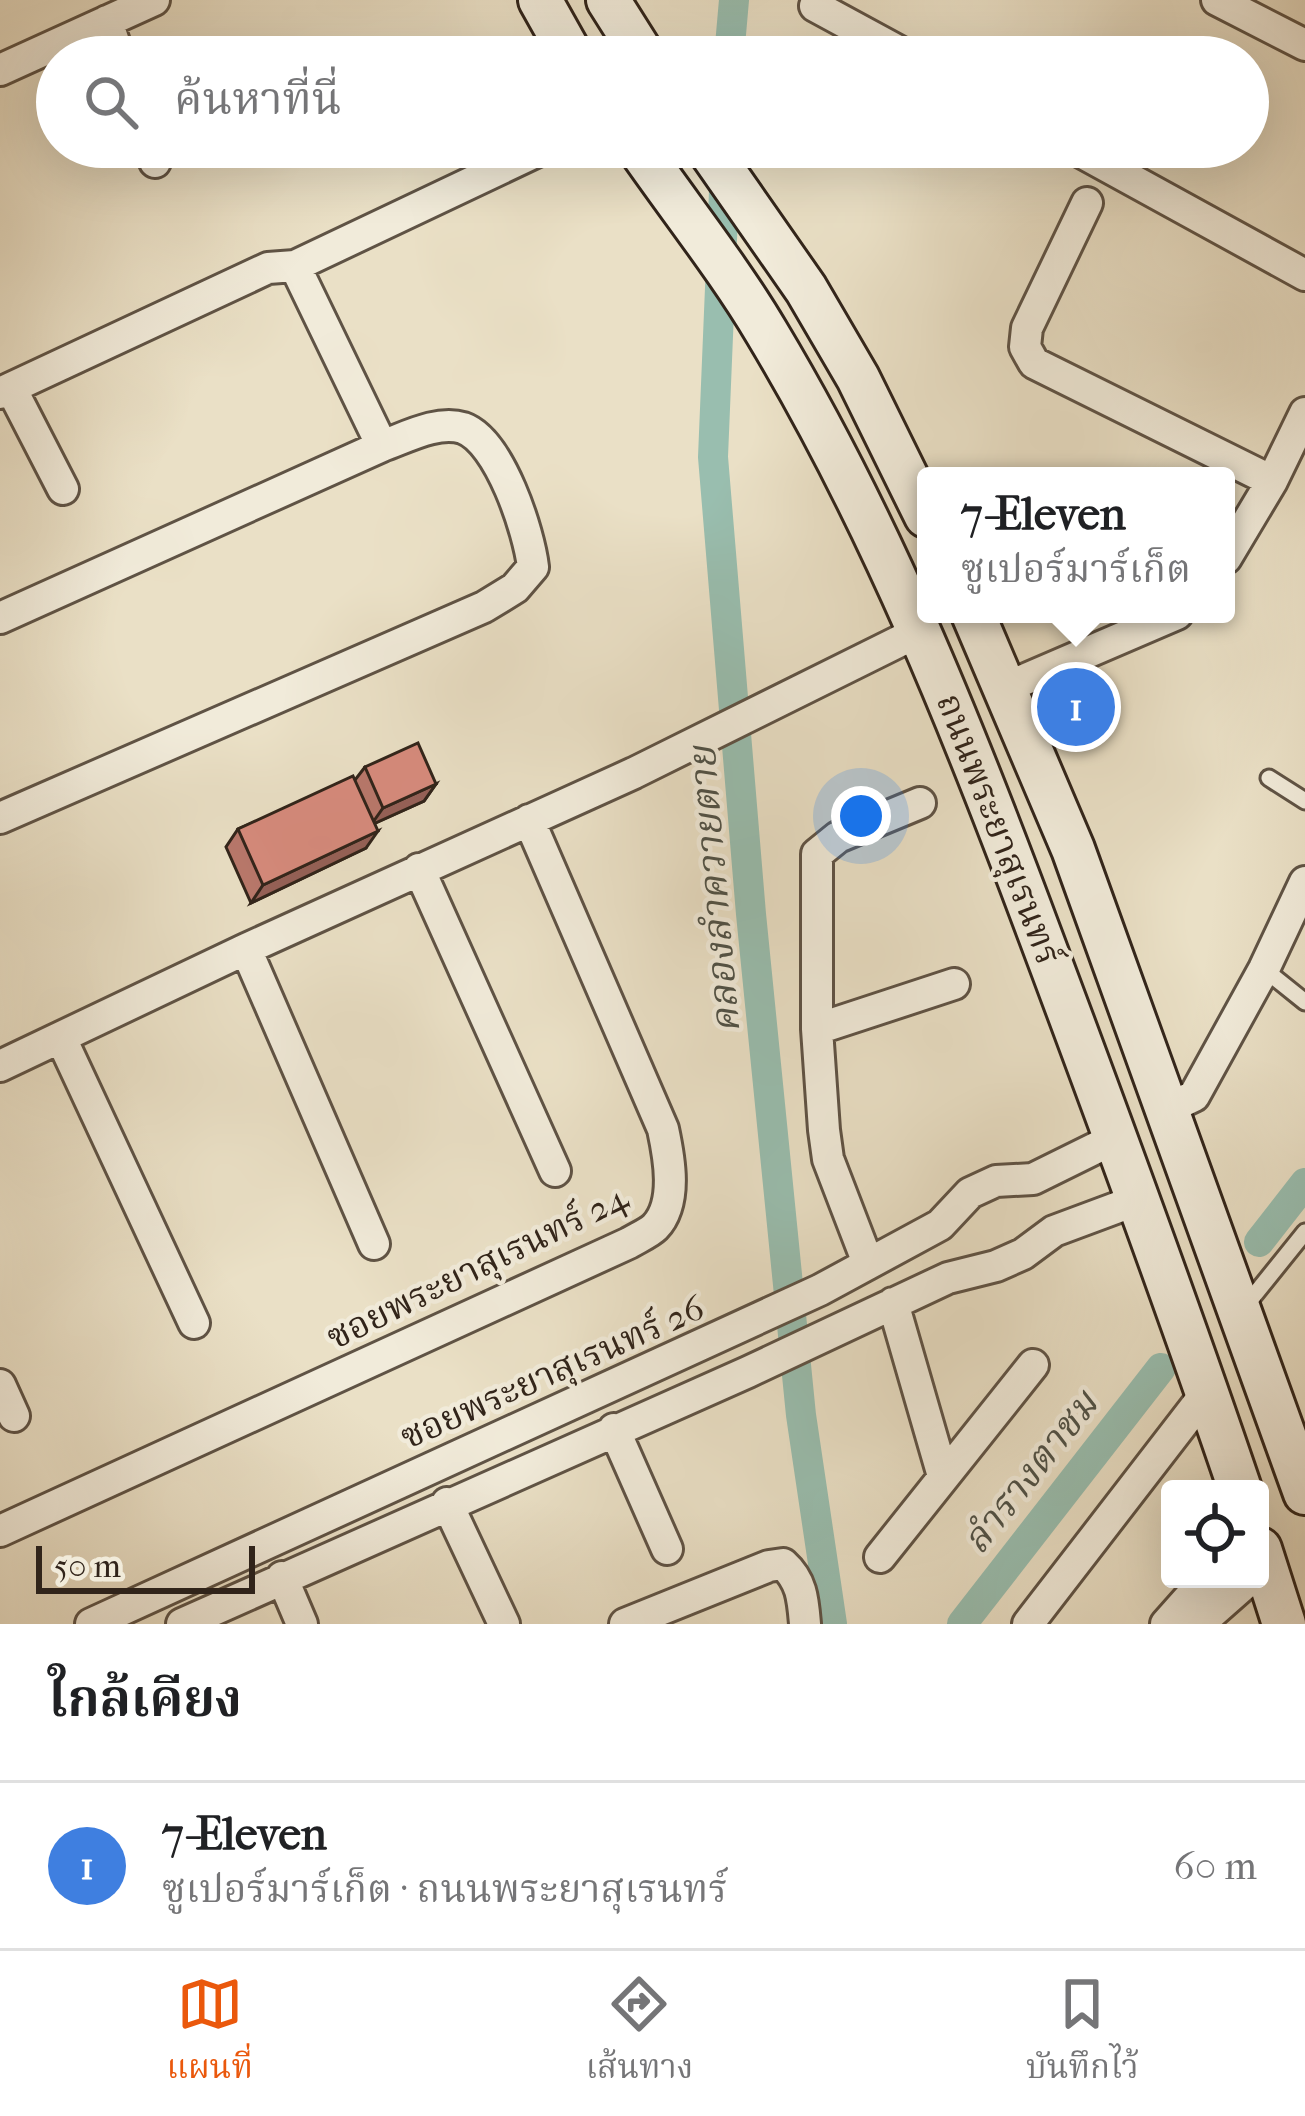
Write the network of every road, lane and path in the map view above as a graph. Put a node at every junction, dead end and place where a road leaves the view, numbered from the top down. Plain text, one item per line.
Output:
1 (154, 0) edge
2 (540, 0) edge
3 (608, 0) edge
4 (1216, 0) edge
5 (815, 6) dead end
6 (106, 21) junction
7 (74, 36) edge
8 (111, 36) edge
9 (560, 36) edge
10 (631, 36) edge
11 (870, 36) edge
12 (1305, 45) edge
13 (36, 53) edge
14 (0, 70) edge
15 (502, 168) edge
16 (653, 168) edge
17 (721, 168) edge
18 (1110, 168) edge
19 (1087, 203) dead end
20 (295, 266) junction
21 (1305, 275) edge
22 (5, 391) edge
23 (1305, 413) edge
24 (382, 446) junction
25 (1272, 481) junction
26 (63, 489) dead end
27 (917, 497) edge
28 (1235, 543) edge
29 (0, 618) edge
30 (977, 623) edge
31 (1157, 623) edge
32 (920, 631) junction
33 (1005, 688) junction
34 (1269, 778) dead end
35 (1305, 801) edge
36 (920, 803) dead end
37 (0, 818) edge
38 (529, 820) junction
39 (419, 869) junction
40 (1305, 882) edge
41 (246, 949) junction
42 (1264, 969) junction
43 (953, 984) dead end
44 (1305, 1002) edge
45 (817, 1028) junction
46 (61, 1038) junction
47 (0, 1066) edge
48 (1168, 1108) junction
49 (1118, 1137) junction
50 (555, 1171) dead end
51 (1033, 1179) junction
52 (1140, 1199) junction
53 (1054, 1231) junction
54 (1305, 1232) edge
55 (374, 1244) dead end
56 (868, 1263) junction
57 (893, 1303) junction
58 (1242, 1310) junction
59 (194, 1323) dead end
60 (1033, 1365) dead end
61 (0, 1385) edge
62 (1207, 1392) junction
63 (14, 1416) dead end
64 (614, 1429) junction
65 (478, 1448) junction
66 (943, 1476) junction
67 (499, 1480) junction
68 (1237, 1480) edge
69 (1305, 1492) edge
70 (447, 1504) junction
71 (0, 1531) edge
72 (667, 1549) dead end
73 (880, 1557) dead end
74 (282, 1577) junction
75 (1198, 1588) edge
76 (1236, 1588) edge
77 (1268, 1588) edge
78 (91, 1624) edge
79 (182, 1624) edge
80 (302, 1624) edge
81 (504, 1624) edge
82 (625, 1624) edge
83 (805, 1624) edge
84 (1028, 1624) edge
85 (1166, 1624) edge
86 (1199, 1624) edge
87 (1284, 1624) edge

1 - 6 street
2 - 9 street
3 - 10 street
4 - 12 street
5 - 11 street
6 - 7 street
6 - 8 street
13 - 14 street
15 - 20 street
16 - 32 street, ถนนพระยาสุเรนทร์
17 - 27 street
18 - 21 street
19 - 25 street
20 - 22 street
20 - 24 street
22 - 26 street
23 - 25 street
24 - 29 street
24 - 37 street
25 - 28 street
30 - 33 street, ถนนพระยาสุเรนทร์
31 - 33 street
32 - 38 street
32 - 49 street, ถนนพระยาสุเรนทร์
33 - 48 street, ถนนพระยาสุเรนทร์
34 - 35 lane
36 - 45 street
38 - 39 street
38 - 71 street, ซอยพระยาสุเรนทร์ 24
39 - 41 street
39 - 50 street
40 - 42 street
41 - 46 street
41 - 55 street
42 - 44 lane
42 - 48 street
43 - 45 street
45 - 56 street
46 - 47 street
46 - 59 street
48 - 58 street, ถนนพระยาสุเรนทร์
49 - 51 street, ซอยพระยาสุเรนทร์ 26
49 - 52 street, ถนนพระยาสุเรนทร์
51 - 53 street
51 - 56 street, ซอยพระยาสุเรนทร์ 26
52 - 53 street
52 - 62 street, ถนนพระยาสุเรนทร์
53 - 57 street
54 - 58 lane
56 - 65 street, ซอยพระยาสุเรนทร์ 26
57 - 64 street
57 - 66 street
58 - 69 street, ถนนพระยาสุเรนทร์
60 - 66 street
61 - 63 street
62 - 68 street, ถนนพระยาสุเรนทร์
62 - 84 street
64 - 67 street
64 - 72 street
65 - 67 street
65 - 78 street, ซอยพระยาสุเรนทร์ 26
66 - 73 street
67 - 70 street
70 - 74 street
70 - 81 street
74 - 79 street
74 - 80 street
75 - 85 street
76 - 86 street
77 - 87 street
82 - 83 street

